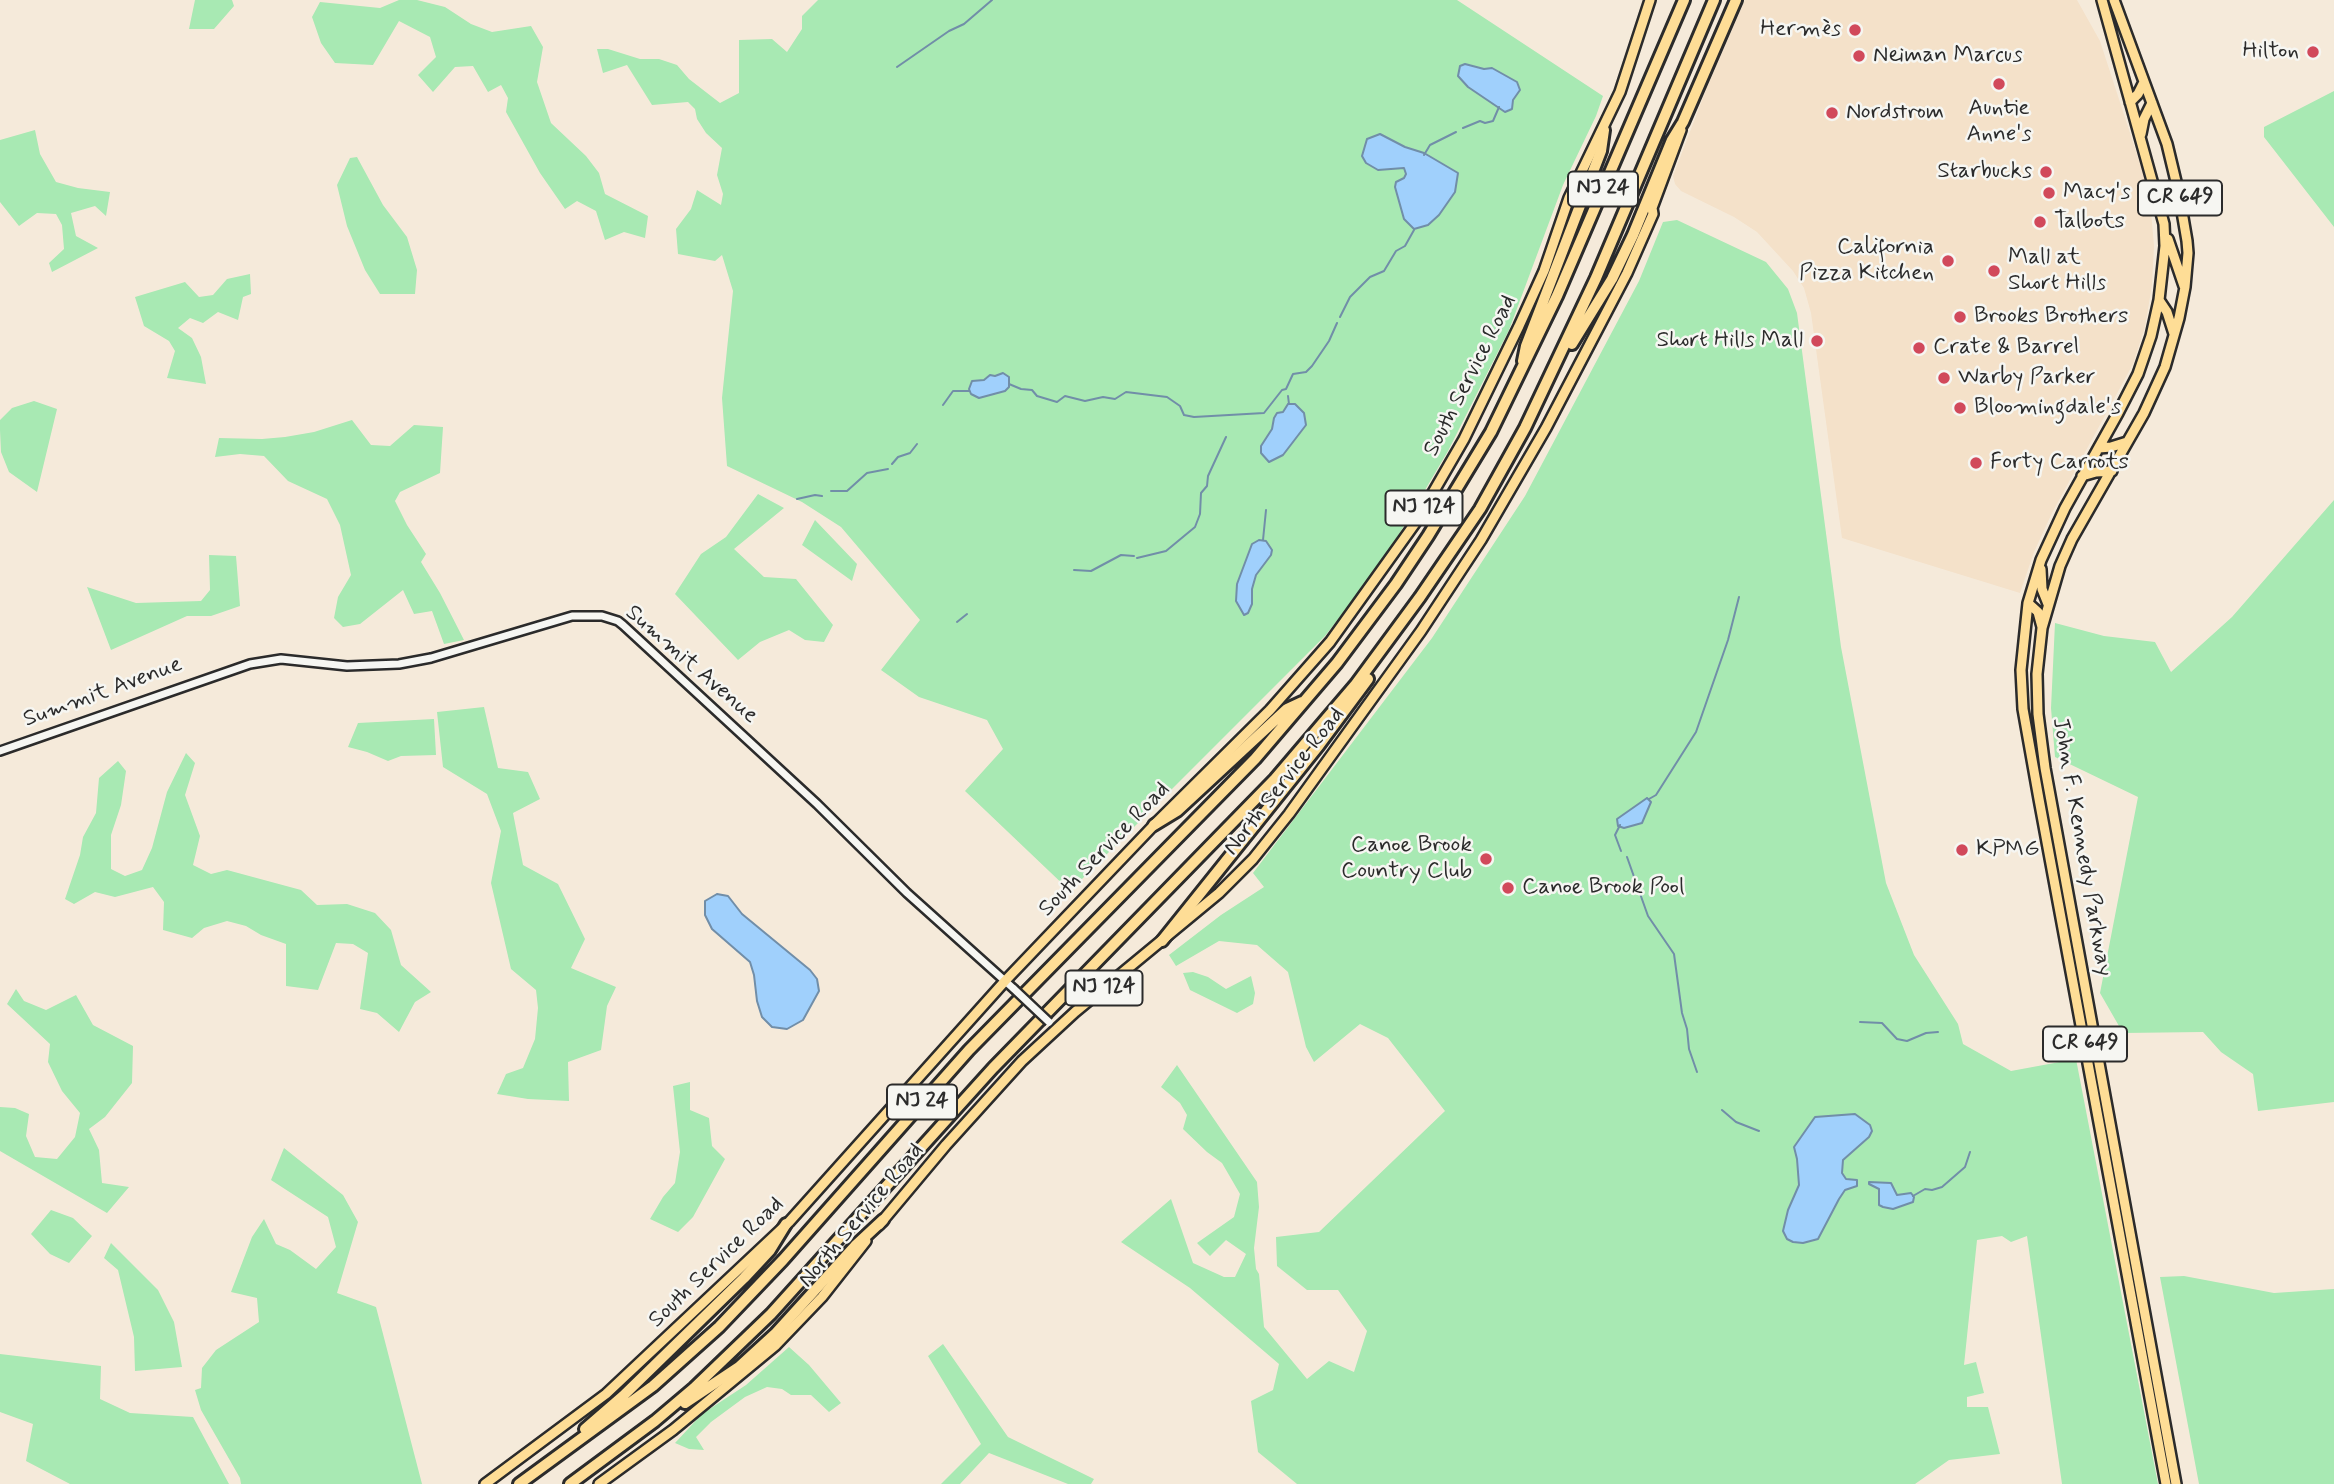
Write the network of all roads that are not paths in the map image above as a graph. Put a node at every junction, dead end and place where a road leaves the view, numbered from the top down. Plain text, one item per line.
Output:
1 (1649, 0) edge
2 (1681, 0) edge
3 (1714, 0) edge
4 (2102, 0) edge
5 (2114, 0) edge
6 (1736, 1) edge
7 (2144, 82) junction
8 (2130, 102) junction
9 (2152, 103) junction
10 (1684, 122) junction
11 (1604, 130) junction
12 (2140, 138) junction
13 (2164, 224) junction
14 (2185, 287) junction
15 (2159, 300) junction
16 (2174, 336) junction
17 (1552, 372) junction
18 (1519, 377) junction
19 (2127, 442) junction
20 (2099, 448) junction
21 (2112, 471) junction
22 (2082, 476) junction
23 (2041, 560) junction
24 (1420, 597) junction
25 (2028, 603) junction
26 (2048, 604) junction
27 (2042, 628) junction
28 (1308, 699) junction
29 (0, 751) edge
30 (1154, 825) junction
31 (1162, 941) junction
32 (1005, 981) junction
33 (1056, 1029) junction
34 (883, 1220) junction
35 (786, 1224) junction
36 (655, 1420) junction
37 (532, 1475) junction
38 (485, 1484) edge
39 (519, 1484) edge
40 (570, 1484) edge
41 (599, 1484) edge
42 (2166, 1484) edge
43 (2176, 1484) edge

1 - 11 main road, NJ 124
2 - 18 highway, NJ 24
3 - 17 highway, NJ 24
4 - 8 main road, John F. Kennedy Parkway / CR 649
5 - 7 main road, John F. Kennedy Parkway / CR 649
6 - 10 highway, NJ 124
7 - 8 main road
7 - 9 main road, John F. Kennedy Parkway / CR 649
8 - 12 main road, John F. Kennedy Parkway / CR 649
9 - 12 main road
9 - 14 main road, John F. Kennedy Parkway / CR 649
10 - 17 highway
10 - 31 main road, North Service Road / NJ 124
11 - 18 highway
11 - 30 main road, South Service Road / NJ 124
12 - 13 main road, John F. Kennedy Parkway / CR 649
13 - 14 main road
13 - 15 main road, John F. Kennedy Parkway / CR 649
14 - 16 main road, John F. Kennedy Parkway / CR 649
15 - 16 main road
15 - 20 main road, John F. Kennedy Parkway / CR 649
16 - 19 main road, John F. Kennedy Parkway / CR 649
17 - 24 highway, NJ 24
18 - 28 highway, NJ 24
19 - 20 main road
19 - 21 main road, John F. Kennedy Parkway / CR 649
20 - 22 main road, John F. Kennedy Parkway / CR 649
21 - 22 main road
21 - 26 main road, John F. Kennedy Parkway / CR 649
22 - 23 main road, John F. Kennedy Parkway / CR 649
23 - 25 main road, John F. Kennedy Parkway / CR 649
23 - 26 main road
24 - 31 highway
24 - 36 highway, NJ 24
25 - 27 main road
25 - 42 main road, John F. Kennedy Parkway / CR 649
26 - 27 main road, John F. Kennedy Parkway / CR 649
27 - 43 main road, John F. Kennedy Parkway / CR 649
28 - 30 highway
28 - 37 highway, NJ 24
29 - 32 street, Summit Avenue
30 - 32 main road, South Service Road / NJ 124
31 - 33 main road, North Service Road / NJ 124
32 - 33 street, Summit Avenue, bridge
32 - 35 main road, South Service Road / NJ 124
33 - 34 main road, North Service Road / NJ 124
34 - 36 highway
34 - 41 main road, North Service Road / NJ 124
35 - 37 highway
35 - 38 main road, South Service Road / NJ 124
36 - 40 highway, NJ 24
37 - 39 highway, NJ 24

